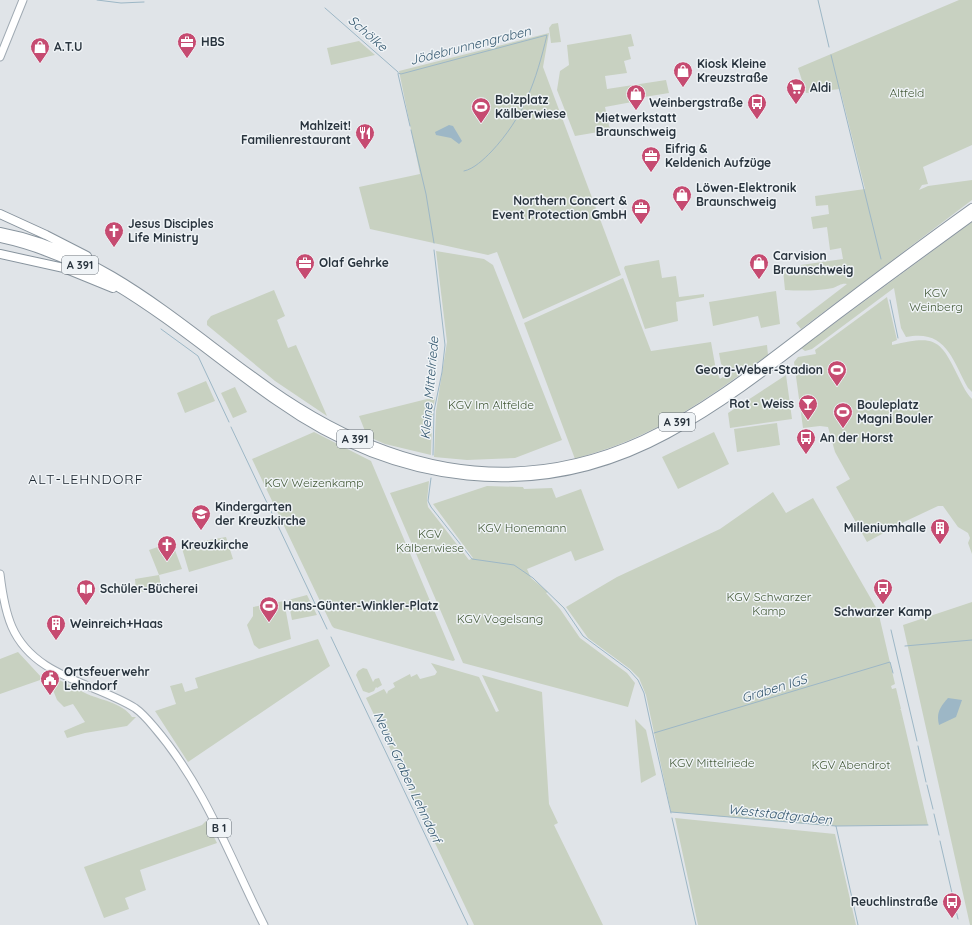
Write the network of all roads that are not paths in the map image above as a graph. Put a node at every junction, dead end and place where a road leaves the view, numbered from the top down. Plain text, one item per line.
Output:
1 (19, 0) edge
2 (23, 0) edge
3 (0, 48) edge
4 (0, 56) edge
5 (972, 208) edge
6 (0, 214) edge
7 (972, 216) edge
8 (0, 232) edge
9 (0, 238) edge
10 (0, 254) edge
11 (106, 271) junction
12 (152, 309) junction
13 (807, 334) junction
14 (567, 468) junction
15 (0, 574) edge
16 (264, 925) edge

1 - 3 main road
2 - 4 main road
5 - 13 highway, A 391
6 - 11 highway
7 - 13 highway, A 391
8 - 11 highway, A 391
9 - 12 highway, A 391
10 - 12 highway
11 - 14 highway, A 391
12 - 14 highway, A 391
13 - 14 highway, A 391
15 - 16 main road, B 1

